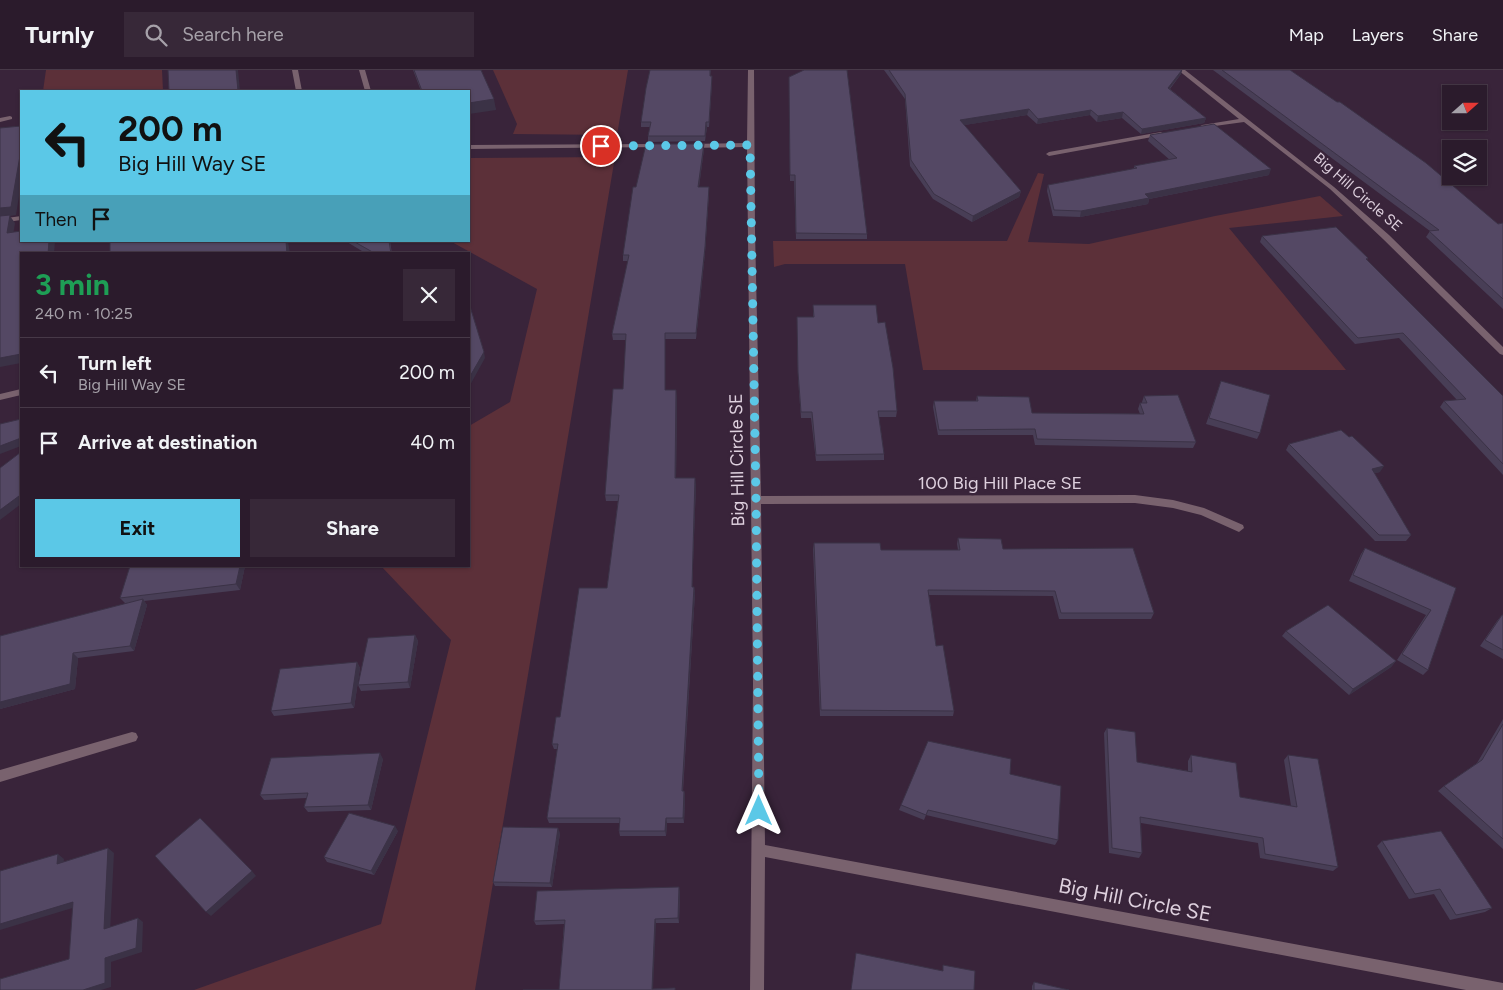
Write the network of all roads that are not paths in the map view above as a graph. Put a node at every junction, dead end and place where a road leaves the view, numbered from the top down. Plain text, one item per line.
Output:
1 (295, 70) edge
2 (362, 70) edge
3 (751, 70) edge
4 (1180, 70) edge
5 (299, 90) edge
6 (368, 90) edge
7 (10, 118) dead end
8 (0, 120) edge
9 (1244, 120) junction
10 (1195, 128) edge
11 (1166, 133) edge
12 (750, 145) junction
13 (661, 146) edge
14 (681, 146) edge
15 (470, 147) edge
16 (1049, 154) dead end
17 (20, 218) edge
18 (0, 222) edge
19 (1503, 352) edge
20 (20, 392) edge
21 (0, 397) edge
22 (756, 500) junction
23 (1239, 528) dead end
24 (132, 736) dead end
25 (0, 776) edge
26 (759, 850) junction
27 (757, 990) edge
28 (1503, 990) edge

1 - 5 street
2 - 6 street
3 - 12 street, Big Hill Circle SE
4 - 9 street, Big Hill Circle SE
7 - 8 street
9 - 10 street
9 - 19 street, Big Hill Circle SE
11 - 16 street
12 - 14 street
12 - 22 street, Big Hill Circle SE
13 - 15 street
17 - 18 street
20 - 21 street
22 - 23 street, 100 Big Hill Place SE
22 - 26 street, Big Hill Circle SE
24 - 25 street
26 - 27 street, Big Hill Circle SE
26 - 28 street, Big Hill Circle SE

